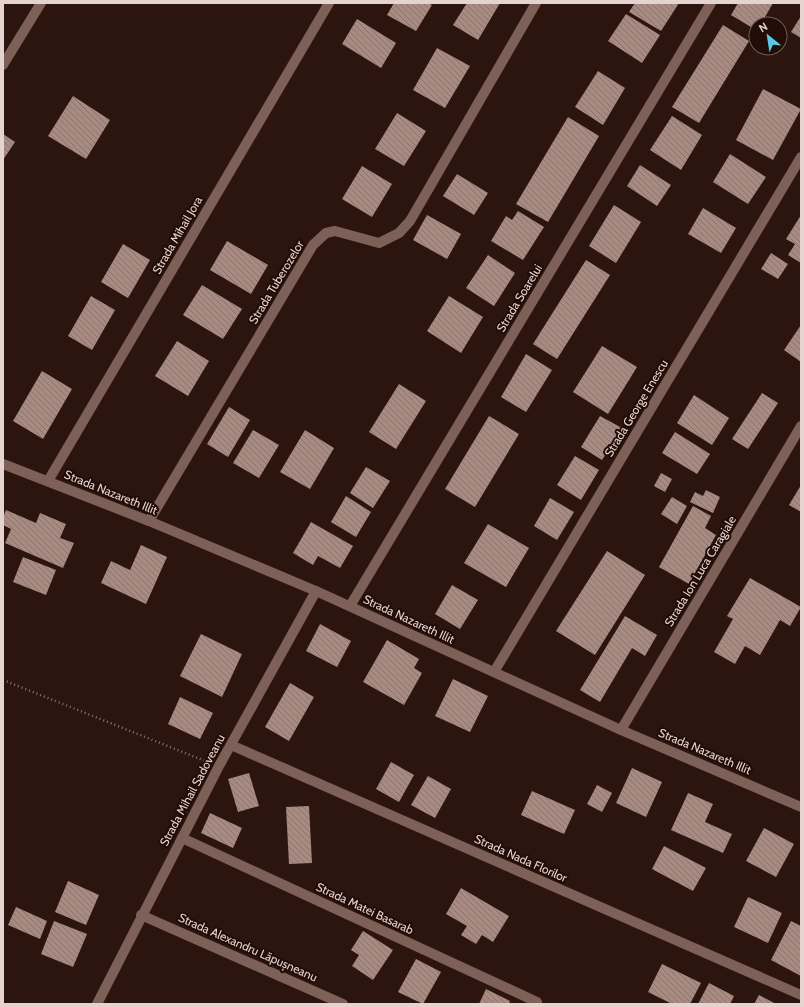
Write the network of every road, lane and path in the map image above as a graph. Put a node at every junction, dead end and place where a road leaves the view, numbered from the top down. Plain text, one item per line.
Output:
1 (41, 3) edge
2 (329, 3) edge
3 (536, 3) edge
4 (711, 3) edge
5 (3, 65) edge
6 (801, 157) edge
7 (801, 426) edge
8 (3, 464) edge
9 (48, 481) junction
10 (149, 521) junction
11 (316, 590) junction
12 (350, 606) junction
13 (494, 672) junction
14 (3, 680) edge
15 (621, 730) junction
16 (230, 745) junction
17 (219, 766) junction
18 (801, 807) edge
19 (182, 838) junction
20 (141, 915) junction
21 (801, 995) edge
22 (537, 1002) dead end
23 (97, 1004) edge
24 (343, 1004) edge

1 - 5 street
2 - 9 street, Strada Mihail Jora
3 - 10 street, Strada Tuberozelor
4 - 12 street, Strada Soarelui
6 - 13 street, Strada George Enescu
7 - 15 street, Strada Ion Luca Caragiale
8 - 9 street, Strada Nazareth Illit
9 - 10 street, Strada Nazareth Illit
10 - 11 street, Strada Nazareth Illit
11 - 12 street, Strada Nazareth Illit
11 - 16 street, Strada Mihail Sadoveanu
12 - 13 street, Strada Nazareth Illit
13 - 15 street, Strada Nazareth Illit
14 - 17 path
15 - 18 street, Strada Nazareth Illit
16 - 17 street, Strada Mihail Sadoveanu
16 - 21 street, Strada Nada Florilor
17 - 19 street, Strada Mihail Sadoveanu
19 - 20 street, Strada Mihail Sadoveanu
19 - 22 street, Strada Matei Basarab
20 - 23 street, Strada Mihail Sadoveanu
20 - 24 street, Strada Alexandru Lăpușneanu

